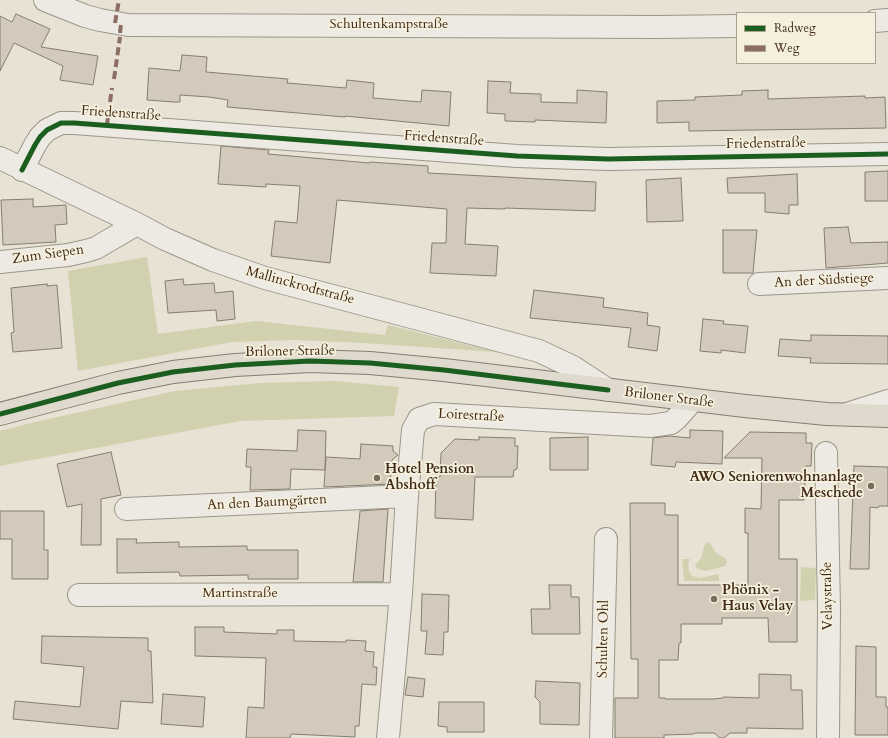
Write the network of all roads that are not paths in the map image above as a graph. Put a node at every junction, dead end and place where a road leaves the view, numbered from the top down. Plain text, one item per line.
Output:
1 (45, 0) edge
2 (888, 20) edge
3 (876, 21) edge
4 (736, 26) edge
5 (888, 154) edge
6 (0, 158) edge
7 (22, 170) junction
8 (138, 224) junction
9 (0, 262) edge
10 (888, 278) edge
11 (759, 284) dead end
12 (608, 390) junction
13 (692, 401) junction
14 (888, 401) edge
15 (0, 414) edge
16 (845, 415) junction
17 (888, 416) edge
18 (826, 453) dead end
19 (407, 496) junction
20 (126, 509) dead end
21 (606, 540) dead end
22 (401, 594) junction
23 (79, 595) dead end
24 (388, 738) edge
25 (602, 738) edge
26 (828, 738) edge

1 - 4 street, Schultenkampstraße
2 - 3 street
5 - 7 street, Friedenstraße
6 - 7 street, Mallinckrodtstraße
7 - 8 street, Mallinckrodtstraße
8 - 9 street, Zum Siepen
8 - 12 street, Mallinckrodtstraße
10 - 11 street, An der Südstiege
12 - 13 main road, Briloner Straße
12 - 15 main road, Briloner Straße
13 - 16 main road, Briloner Straße
13 - 19 street, Loirestraße
14 - 16 street
16 - 17 main road, Briloner Straße
18 - 26 street, Velaystraße
19 - 20 street, An den Baumgärten
19 - 22 street, Loirestraße
21 - 25 street, Schulten Ohl
22 - 23 street, Martinstraße
22 - 24 street, Loirestraße

